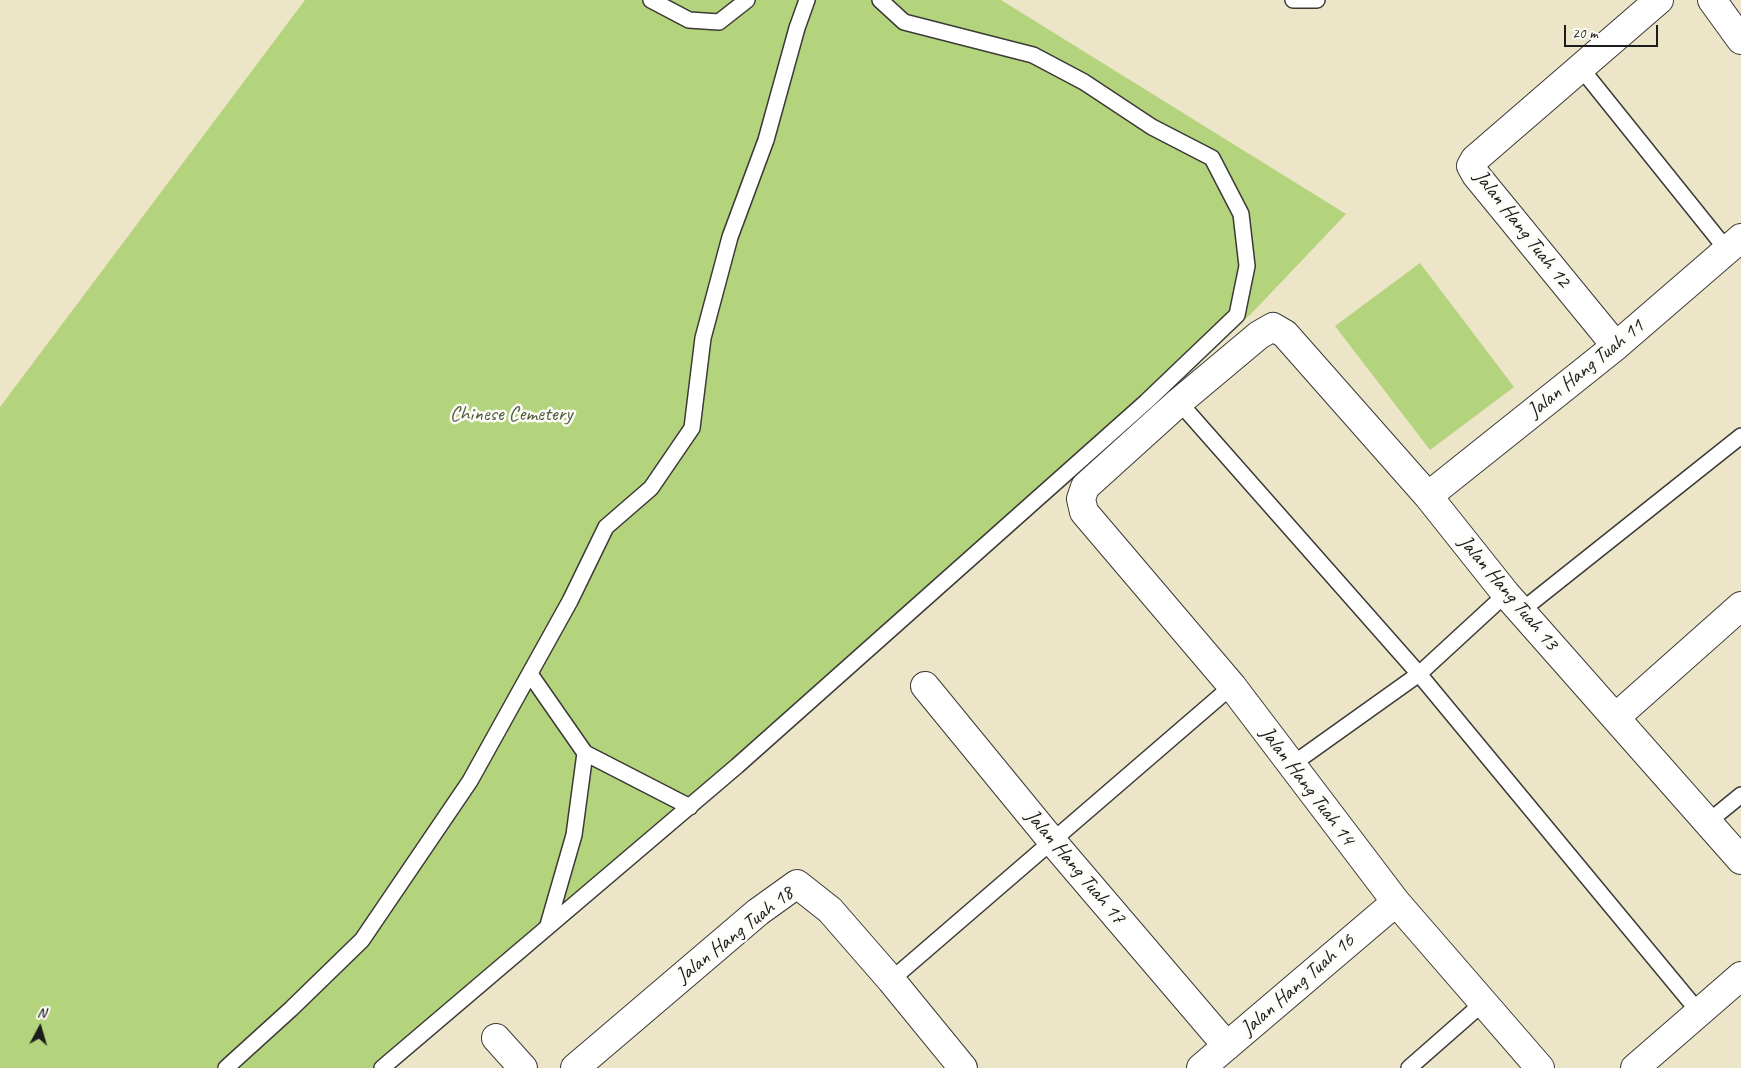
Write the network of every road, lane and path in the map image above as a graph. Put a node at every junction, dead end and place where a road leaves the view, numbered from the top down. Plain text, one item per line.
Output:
1 (651, 0) edge
2 (748, 0) edge
3 (807, 0) edge
4 (880, 0) edge
5 (1293, 0) edge
6 (1317, 0) edge
7 (1658, 0) edge
8 (1712, 0) edge
9 (1741, 40) edge
10 (1580, 67) junction
11 (1734, 244) edge
12 (1616, 346) junction
13 (1179, 402) junction
14 (1741, 436) edge
15 (1428, 496) junction
16 (1514, 602) junction
17 (1741, 606) edge
18 (530, 674) junction
19 (1419, 674) junction
20 (925, 686) dead end
21 (1232, 686) junction
22 (1616, 717) junction
23 (585, 753) junction
24 (1290, 766) junction
25 (1741, 795) edge
26 (690, 807) junction
27 (1708, 822) junction
28 (1052, 842) junction
29 (1741, 860) edge
30 (1396, 902) junction
31 (548, 925) junction
32 (1741, 976) edge
33 (891, 980) junction
34 (1484, 1003) junction
35 (1698, 1011) junction
36 (496, 1038) dead end
37 (1227, 1046) junction
38 (226, 1068) edge
39 (382, 1068) edge
40 (523, 1068) edge
41 (575, 1068) edge
42 (963, 1068) edge
43 (1201, 1068) edge
44 (1409, 1068) edge
45 (1540, 1068) edge
46 (1635, 1068) edge

1 - 2 lane
3 - 18 lane
4 - 26 lane
5 - 6 lane
7 - 10 street, Jalan Hang Tuah 12
8 - 9 street
10 - 11 lane
10 - 12 street, Jalan Hang Tuah 12
11 - 12 street, Jalan Hang Tuah 11
12 - 15 street, Jalan Hang Tuah 11
13 - 15 street, Jalan Hang Tuah 13
13 - 19 lane
13 - 21 street, Jalan Hang Tuah 14
14 - 16 lane
15 - 16 street, Jalan Hang Tuah 13
16 - 19 lane
16 - 22 street, Jalan Hang Tuah 13
17 - 22 street
18 - 23 lane
18 - 38 lane
19 - 24 lane
19 - 35 lane
20 - 28 street, Jalan Hang Tuah 17
21 - 24 street, Jalan Hang Tuah 14
21 - 28 lane
22 - 27 street, Jalan Hang Tuah 13
23 - 26 lane
23 - 31 lane
24 - 30 street, Jalan Hang Tuah 14
25 - 27 lane
26 - 31 lane
27 - 29 street, Jalan Hang Tuah 13
28 - 33 lane
28 - 37 street, Jalan Hang Tuah 17
30 - 34 street, Jalan Hang Tuah 14
30 - 37 street, Jalan Hang Tuah 16
31 - 39 lane
32 - 35 street
33 - 41 street, Jalan Hang Tuah 18
33 - 42 street, Jalan Hang Tuah 18
34 - 44 lane
34 - 45 street, Jalan Hang Tuah 14
35 - 46 street
36 - 40 street
37 - 43 street, Jalan Hang Tuah 16

